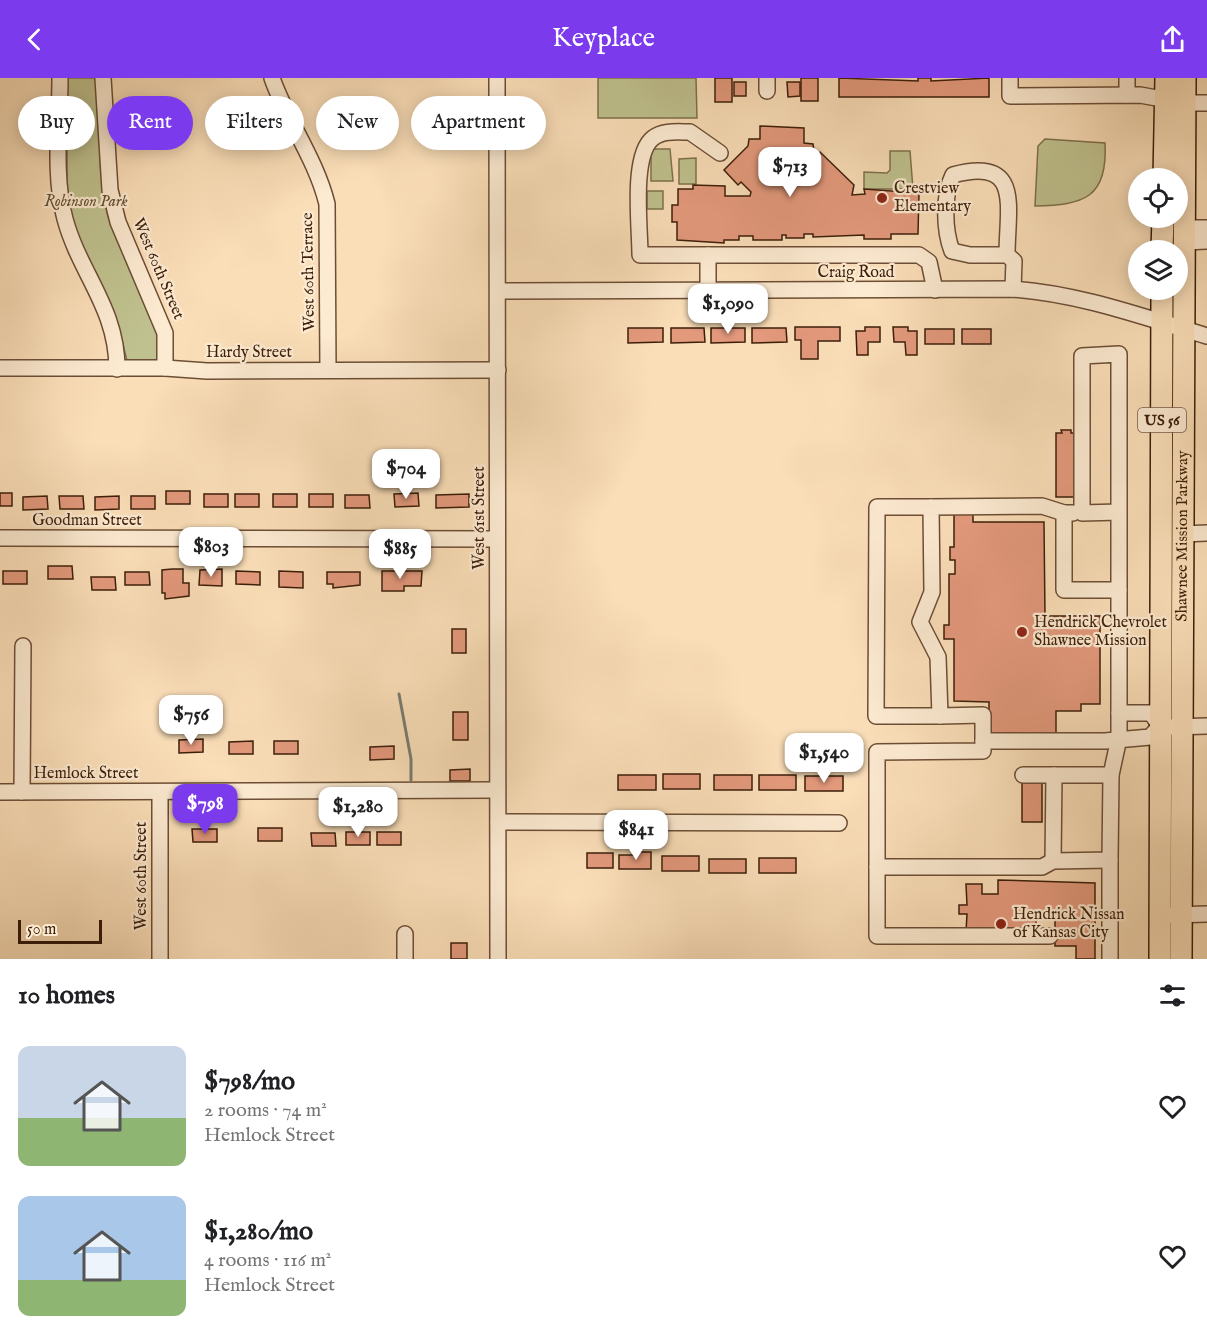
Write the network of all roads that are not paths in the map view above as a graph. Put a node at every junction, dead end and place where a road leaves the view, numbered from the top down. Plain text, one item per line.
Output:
1 (60, 78) edge
2 (103, 78) edge
3 (272, 78) edge
4 (497, 78) edge
5 (1010, 78) edge
6 (1127, 78) edge
7 (1166, 78) edge
8 (1185, 78) edge
9 (1127, 95) junction
10 (1176, 101) junction
11 (1207, 104) edge
12 (720, 153) dead end
13 (1166, 168) edge
14 (1207, 228) edge
15 (1184, 235) junction
16 (1207, 241) edge
17 (708, 255) junction
18 (1007, 255) junction
19 (1013, 289) junction
20 (934, 290) junction
21 (498, 291) junction
22 (708, 291) junction
23 (1162, 300) edge
24 (1162, 321) junction
25 (1184, 330) junction
26 (1207, 336) edge
27 (0, 368) edge
28 (165, 368) junction
29 (117, 369) junction
30 (328, 370) junction
31 (498, 370) junction
32 (931, 507) junction
33 (1119, 512) junction
34 (1064, 513) junction
35 (1082, 513) junction
36 (1207, 533) edge
37 (1182, 534) junction
38 (0, 538) edge
39 (497, 539) junction
40 (1119, 590) junction
41 (23, 646) dead end
42 (1119, 713) junction
43 (940, 716) junction
44 (1207, 726) edge
45 (1170, 727) junction
46 (1119, 738) junction
47 (983, 741) junction
48 (1023, 775) dead end
49 (1054, 775) junction
50 (1111, 775) junction
51 (496, 790) junction
52 (0, 792) edge
53 (22, 792) junction
54 (160, 793) junction
55 (498, 822) junction
56 (839, 823) dead end
57 (1110, 860) junction
58 (1053, 861) junction
59 (877, 867) junction
60 (1207, 914) edge
61 (1170, 915) junction
62 (405, 934) dead end
63 (1050, 936) dead end
64 (160, 959) edge
65 (405, 959) edge
66 (498, 959) edge
67 (1110, 959) edge
68 (1160, 959) edge
69 (1181, 959) edge

1 - 29 street
2 - 28 street, West 60th Street
3 - 30 street, West 60th Terrace
4 - 21 street, West 61st Street
5 - 9 street
6 - 9 street
7 - 10 highway, Shawnee Mission Parkway / US 56
8 - 10 highway, Shawnee Mission Parkway / US 56
9 - 10 street
10 - 11 street
10 - 13 highway, Shawnee Mission Parkway / US 56
10 - 15 highway, Shawnee Mission Parkway / US 56
12 - 17 street
14 - 15 street
15 - 16 street
15 - 25 highway, Shawnee Mission Parkway / US 56
17 - 20 street
17 - 22 street
18 - 18 street
18 - 19 street
19 - 20 street, Craig Road
19 - 24 street, Craig Road
20 - 22 street, Craig Road
21 - 22 street, Craig Road
21 - 31 street, West 61st Street
23 - 24 highway, Shawnee Mission Parkway / US 56
24 - 25 street, Craig Road
24 - 45 highway, Shawnee Mission Parkway / US 56
25 - 26 street, Craig Road
25 - 37 highway, Shawnee Mission Parkway / US 56
27 - 29 street, Hardy Street
28 - 29 street, Hardy Street
28 - 30 street, Hardy Street
30 - 31 street, Hardy Street
31 - 39 street, West 61st Street
32 - 34 street
32 - 43 street
32 - 43 street
33 - 35 street
33 - 35 street
33 - 40 street
34 - 35 street
34 - 40 street
36 - 37 street
37 - 45 highway, Shawnee Mission Parkway / US 56
38 - 39 street, Goodman Street
39 - 51 street, West 61st Street
40 - 42 street
41 - 53 street
42 - 45 street
42 - 46 street
43 - 47 street
44 - 45 street
45 - 46 street
45 - 61 highway, Shawnee Mission Parkway / US 56
46 - 47 street
46 - 50 street
47 - 59 street
48 - 49 street
49 - 50 street
49 - 58 street
50 - 57 street
51 - 54 street, Hemlock Street
51 - 55 street, West 61st Street
52 - 53 street, Hemlock Street
53 - 54 street, Hemlock Street
54 - 64 street, West 60th Street
55 - 56 street
55 - 66 street, West 61st Street
57 - 58 street
57 - 67 street
58 - 59 street
59 - 63 street
60 - 61 street
61 - 68 highway, Shawnee Mission Parkway / US 56
61 - 69 highway, Shawnee Mission Parkway / US 56
62 - 65 street

